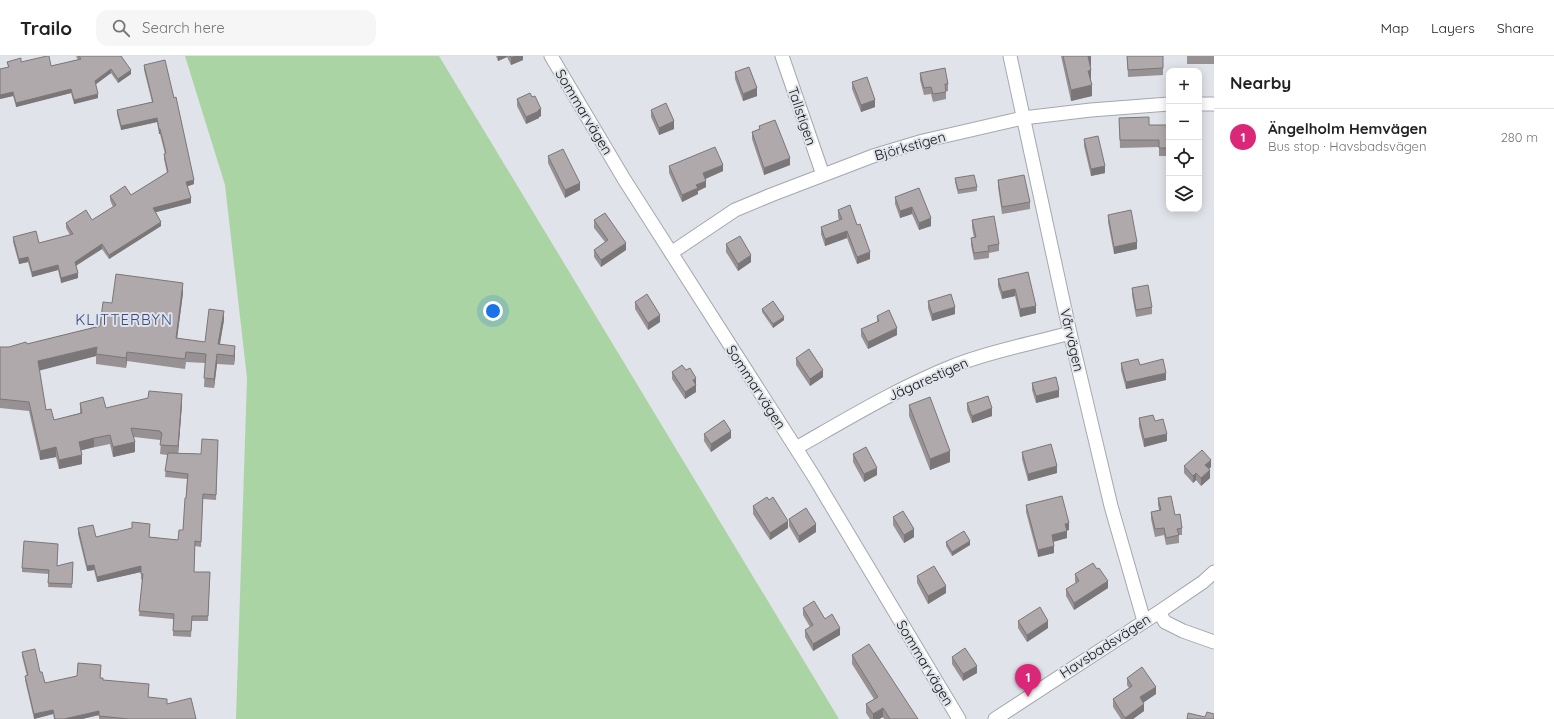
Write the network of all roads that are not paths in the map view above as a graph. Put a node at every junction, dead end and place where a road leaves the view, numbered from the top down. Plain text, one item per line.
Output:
1 (551, 56) edge
2 (782, 56) edge
3 (1010, 56) edge
4 (1166, 104) edge
5 (1202, 104) edge
6 (1214, 104) edge
7 (1023, 118) junction
8 (823, 175) junction
9 (671, 254) junction
10 (1070, 333) junction
11 (796, 448) junction
12 (1214, 572) edge
13 (1159, 612) junction
14 (1144, 620) junction
15 (1214, 642) edge
16 (959, 719) edge
17 (995, 719) edge

1 - 9 street, Sommarvägen
2 - 8 street, Tallstigen
3 - 7 street, Vårvägen
4 - 7 street, Björkstigen
5 - 6 street
7 - 8 street, Björkstigen
7 - 10 street, Vårvägen
8 - 9 street, Björkstigen
9 - 11 street, Sommarvägen
10 - 11 street, Jägarestigen
10 - 14 street, Vårvägen
11 - 16 street, Sommarvägen
12 - 13 street, Havsbadsvägen
13 - 14 street, Havsbadsvägen
13 - 15 street
14 - 17 street, Havsbadsvägen

